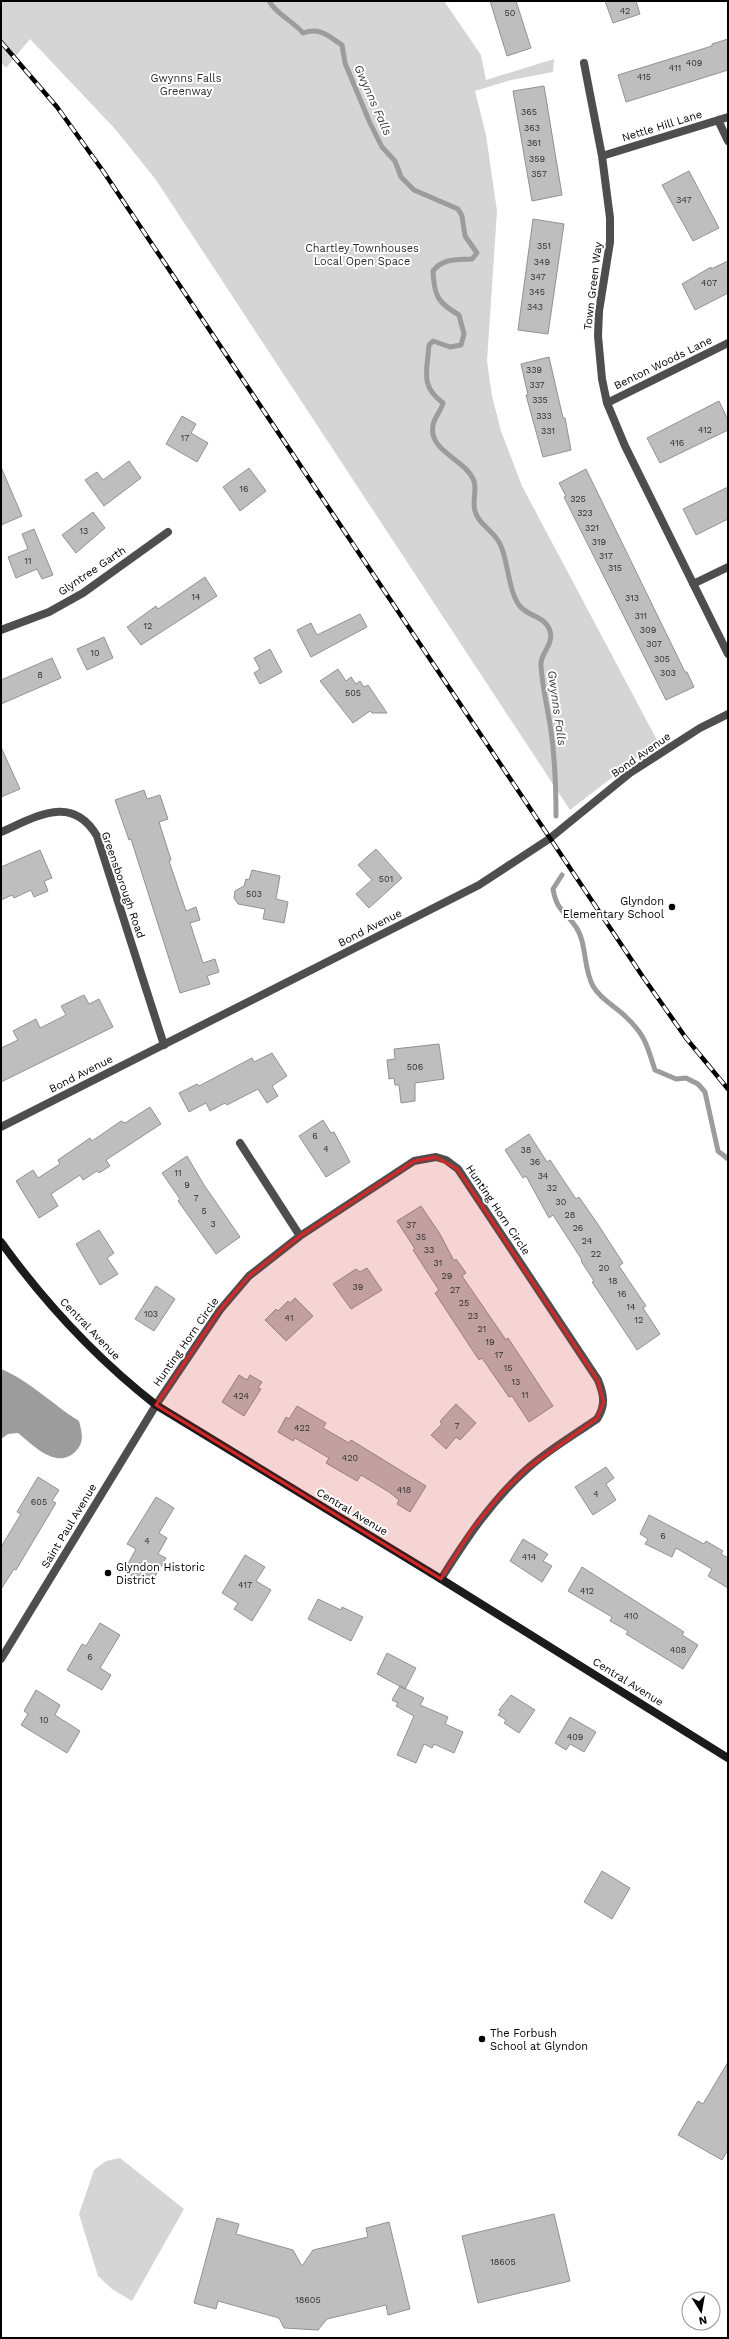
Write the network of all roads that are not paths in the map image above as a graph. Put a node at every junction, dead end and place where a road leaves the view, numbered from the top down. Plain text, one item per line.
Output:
1 (584, 63) dead end
2 (728, 117) edge
3 (718, 120) junction
4 (728, 141) edge
5 (602, 156) junction
6 (728, 343) edge
7 (607, 403) junction
8 (168, 532) dead end
9 (728, 567) edge
10 (693, 584) junction
11 (1, 630) edge
12 (728, 654) edge
13 (728, 714) edge
14 (1, 832) edge
15 (164, 1045) junction
16 (1, 1127) edge
17 (240, 1144) dead end
18 (300, 1236) junction
19 (1, 1242) edge
20 (156, 1405) junction
21 (441, 1579) junction
22 (1, 1659) edge
23 (728, 1758) edge

1 - 5 street, Town Green Way
2 - 3 street, Nettle Hill Lane
3 - 4 street
3 - 5 street, Nettle Hill Lane
5 - 7 street, Town Green Way
6 - 7 street, Benton Woods Lane
7 - 10 street, Town Green Way
8 - 11 street, Glyntree Garth
9 - 10 street
10 - 12 street, Town Green Way
13 - 15 street, Bond Avenue
14 - 15 street, Greensborough Road
15 - 16 street, Bond Avenue
17 - 18 street
18 - 20 street, Hunting Horn Circle
18 - 21 street, Hunting Horn Circle
19 - 20 main road, Central Avenue
20 - 21 main road, Central Avenue
20 - 22 street, Saint Paul Avenue
21 - 23 main road, Central Avenue

